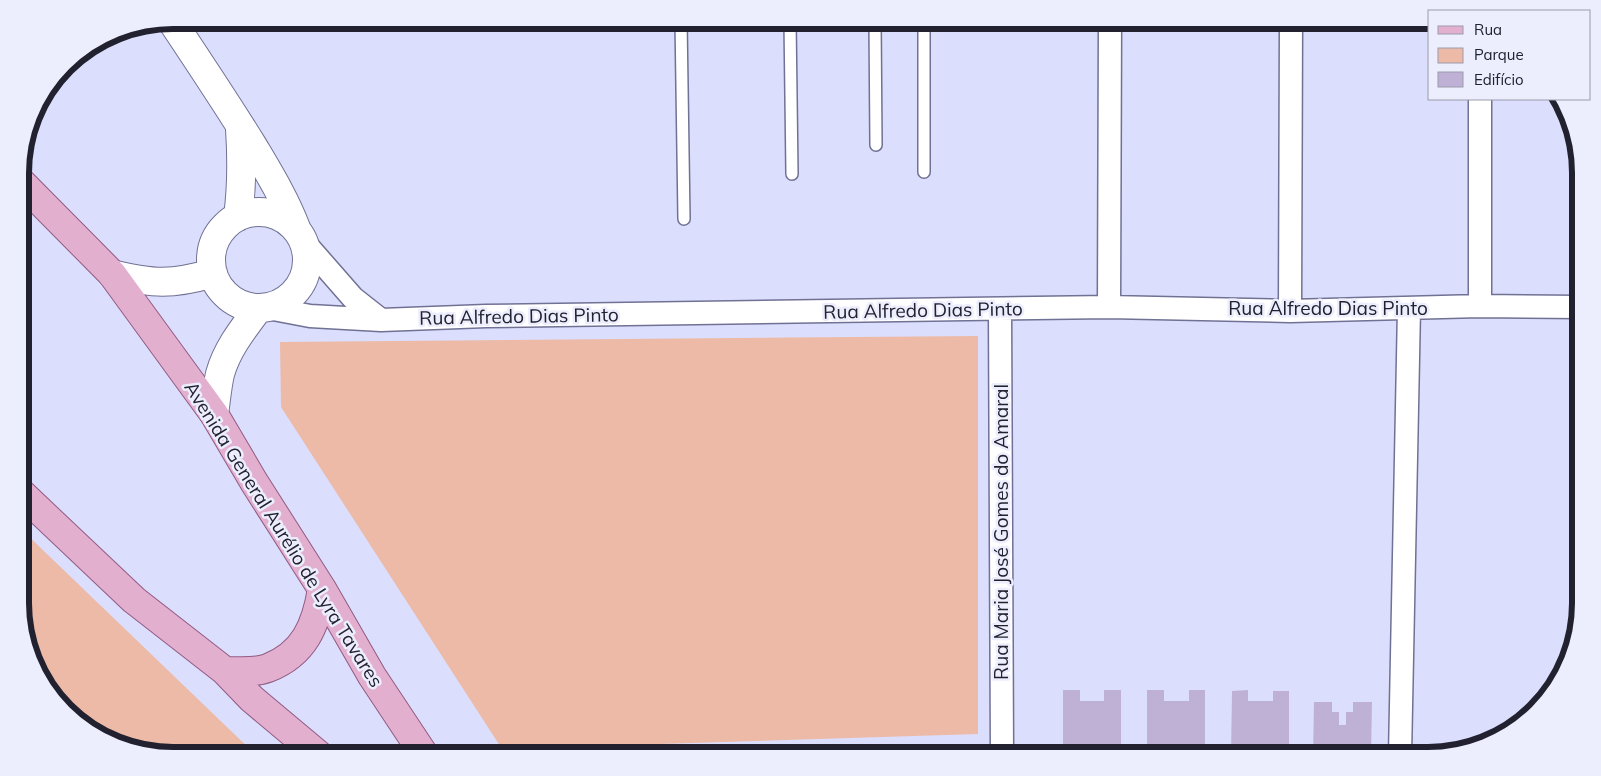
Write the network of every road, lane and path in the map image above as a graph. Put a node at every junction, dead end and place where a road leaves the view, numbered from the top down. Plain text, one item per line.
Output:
1 (177, 29) edge
2 (681, 29) edge
3 (790, 29) edge
4 (875, 29) edge
5 (924, 29) edge
6 (1110, 29) edge
7 (1291, 29) edge
8 (1480, 100) edge
9 (240, 125) junction
10 (876, 145) dead end
11 (924, 172) dead end
12 (792, 174) dead end
13 (29, 190) edge
14 (238, 217) junction
15 (684, 219) dead end
16 (300, 235) junction
17 (213, 273) junction
18 (112, 274) junction
19 (1480, 306) junction
20 (1109, 307) junction
21 (1572, 307) edge
22 (263, 308) junction
23 (1409, 308) junction
24 (1000, 309) junction
25 (1290, 311) junction
26 (381, 320) junction
27 (214, 414) junction
28 (29, 501) edge
29 (322, 589) junction
30 (225, 671) junction
31 (309, 747) edge
32 (419, 747) edge
33 (1002, 747) edge
34 (1400, 747) edge

1 - 9 street
2 - 15 lane
3 - 12 lane
4 - 10 lane
5 - 11 lane
6 - 20 street
7 - 25 street
8 - 19 street
9 - 14 street
9 - 16 street
13 - 18 main road, Avenida General Aurélio de Lyra Tavares
14 - 16 street
14 - 17 street
16 - 22 street
16 - 26 street
17 - 18 street
17 - 22 street
18 - 27 main road, Avenida General Aurélio de Lyra Tavares
19 - 21 street, Rua Alfredo Dias Pinto
19 - 23 street, Rua Alfredo Dias Pinto
20 - 24 street, Rua Alfredo Dias Pinto
20 - 25 street, Rua Alfredo Dias Pinto
22 - 26 street, Rua Alfredo Dias Pinto
22 - 27 street
23 - 25 street, Rua Alfredo Dias Pinto
23 - 34 street
24 - 26 street, Rua Alfredo Dias Pinto
24 - 33 street, Rua Maria José Gomes do Amaral
27 - 29 main road, Avenida General Aurélio de Lyra Tavares
28 - 30 main road
29 - 30 main road
29 - 32 main road, Avenida General Aurélio de Lyra Tavares
30 - 31 main road

